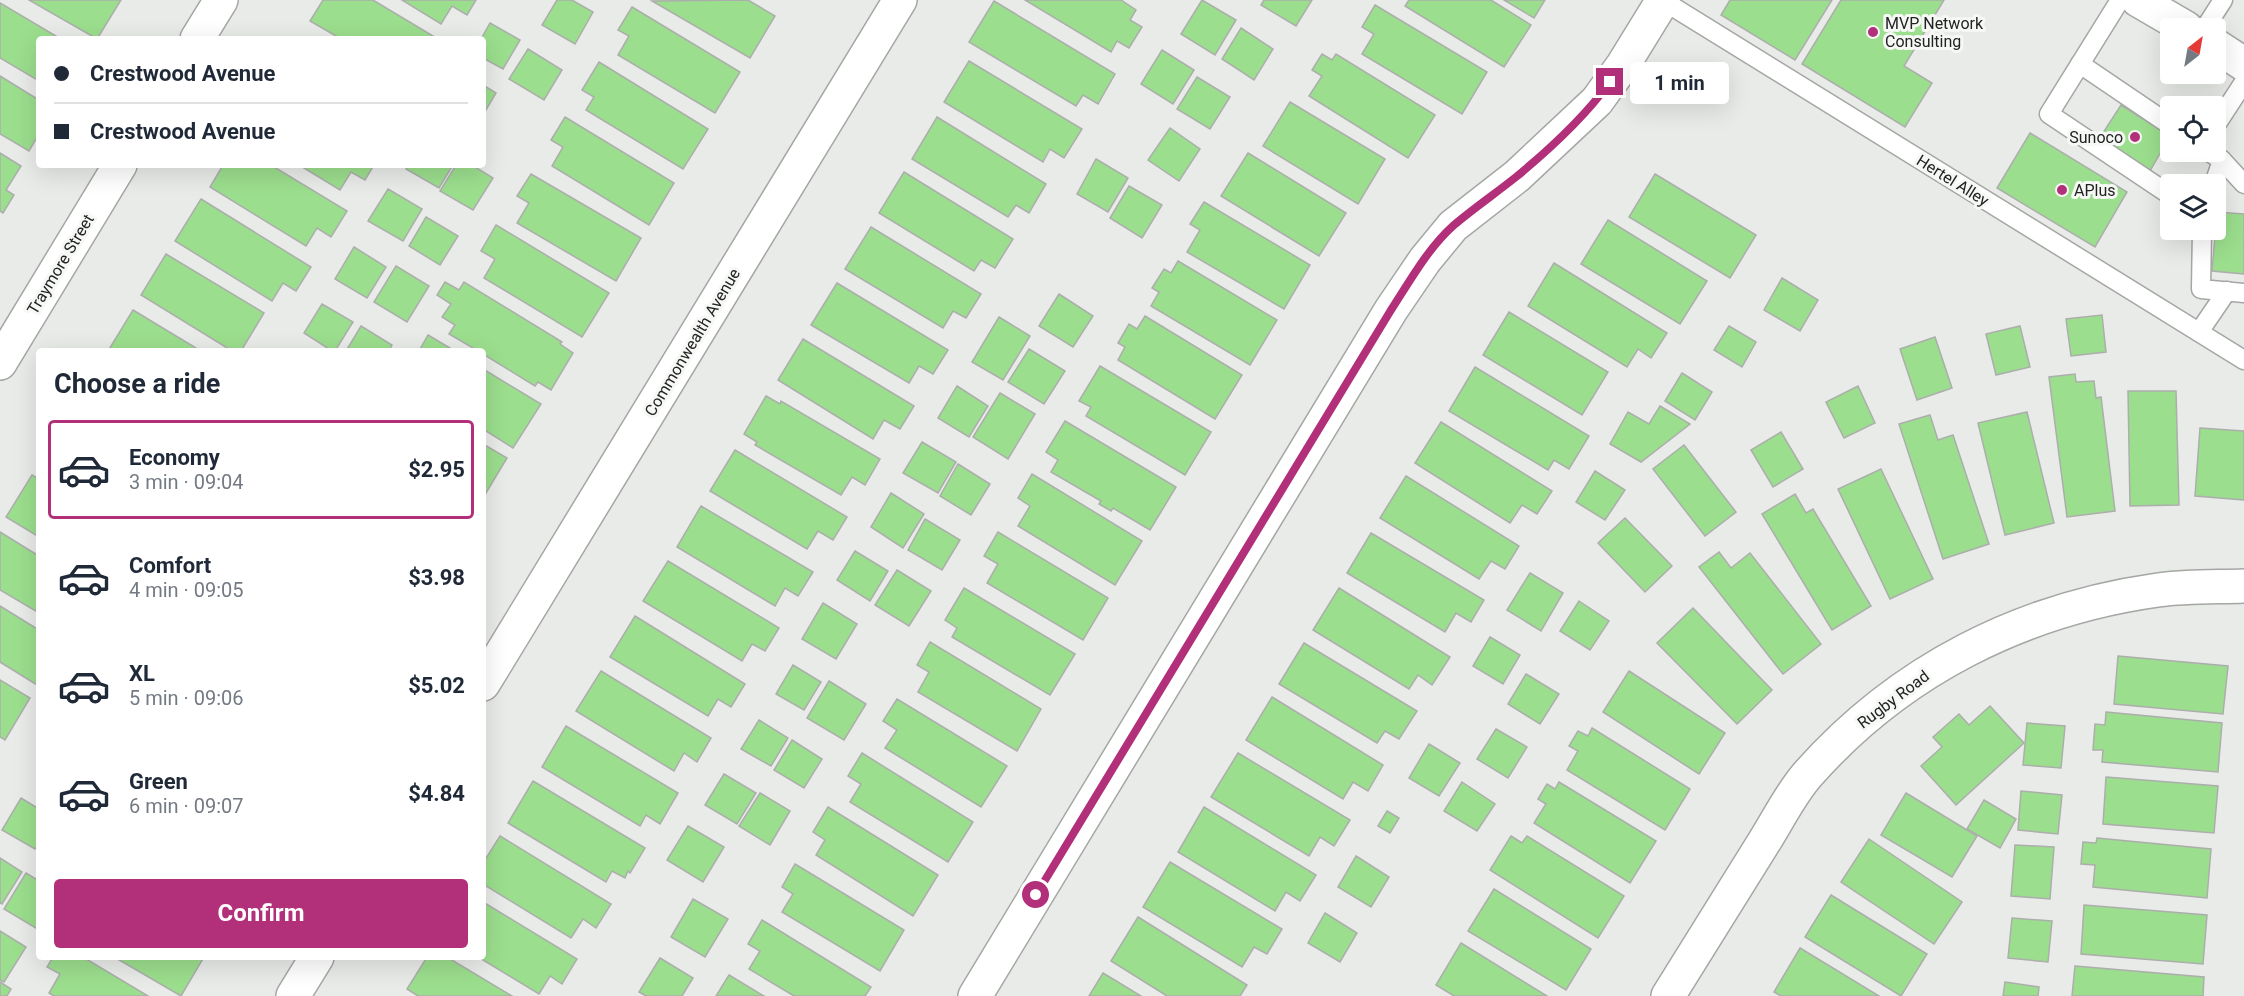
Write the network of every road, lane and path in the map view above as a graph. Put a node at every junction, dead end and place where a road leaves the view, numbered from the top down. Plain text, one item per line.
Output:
1 (221, 0) edge
2 (900, 0) edge
3 (1663, 0) edge
4 (2120, 0) edge
5 (2138, 0) edge
6 (2223, 0) edge
7 (2169, 18) edge
8 (2211, 18) edge
9 (199, 36) edge
10 (2226, 52) edge
11 (2080, 64) junction
12 (2244, 64) edge
13 (2244, 82) edge
14 (2226, 110) edge
15 (2160, 118) edge
16 (2222, 162) edge
17 (118, 168) edge
18 (2244, 184) edge
19 (2160, 188) edge
20 (2202, 240) edge
21 (2236, 292) edge
22 (2199, 332) junction
23 (2244, 360) edge
24 (0, 363) edge
25 (2244, 586) edge
26 (486, 679) edge
27 (315, 960) edge
28 (293, 996) edge
29 (975, 996) edge
30 (1668, 996) edge

1 - 9 street
2 - 26 street, Commonwealth Avenue
3 - 22 lane, Hertel Alley
3 - 29 street
4 - 11 lane
5 - 7 street
6 - 8 lane
10 - 12 street
11 - 15 lane
11 - 19 lane
13 - 14 lane
16 - 18 lane
17 - 24 street, Traymore Street
20 - 21 lane
21 - 22 lane
22 - 23 lane, Hertel Alley
25 - 30 street, Rugby Road
27 - 28 street

